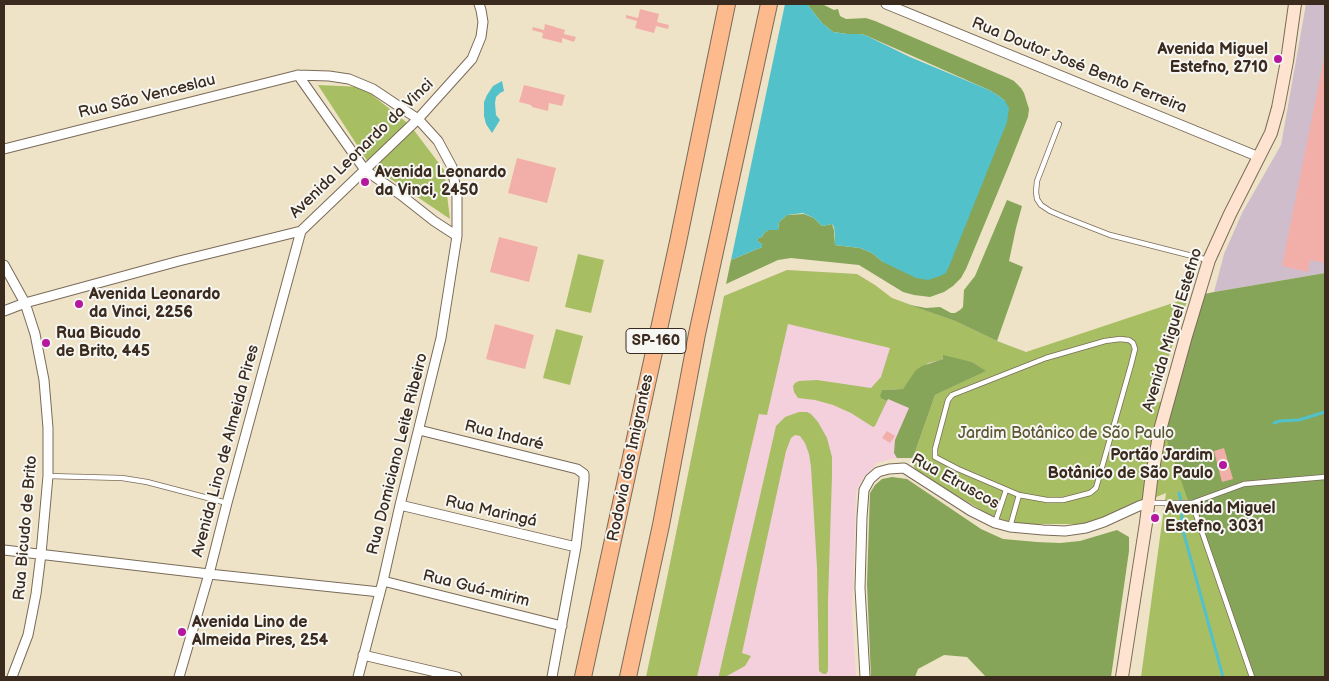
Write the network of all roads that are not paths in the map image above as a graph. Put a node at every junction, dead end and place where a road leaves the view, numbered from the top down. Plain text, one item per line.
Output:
1 (479, 4) edge
2 (727, 4) edge
3 (769, 4) edge
4 (886, 4) edge
5 (1295, 4) edge
6 (298, 75) junction
7 (418, 119) junction
8 (1059, 124) dead end
9 (4, 149) edge
10 (1259, 157) junction
11 (365, 170) junction
12 (301, 231) junction
13 (457, 236) junction
14 (1209, 260) junction
15 (4, 265) edge
16 (25, 303) junction
17 (4, 311) edge
18 (419, 430) junction
19 (48, 476) junction
20 (1325, 477) edge
21 (1006, 490) junction
22 (1019, 495) junction
23 (227, 502) junction
24 (1148, 503) junction
25 (1189, 503) junction
26 (400, 505) junction
27 (995, 523) junction
28 (1010, 527) junction
29 (576, 547) junction
30 (4, 550) edge
31 (42, 554) junction
32 (209, 574) junction
33 (383, 581) junction
34 (380, 592) junction
35 (562, 626) junction
36 (363, 655) junction
37 (12, 677) edge
38 (179, 677) edge
39 (358, 677) edge
40 (457, 677) edge
41 (552, 677) edge
42 (583, 677) edge
43 (628, 677) edge
44 (865, 677) edge
45 (1122, 677) edge
46 (1252, 677) edge

1 - 7 street, Avenida Leonardo da Vinci
2 - 42 highway, Rodovia dos Imigrantes / SP-160
3 - 43 highway, SP-160
4 - 10 street, Rua Doutor José Bento Ferreira
5 - 10 main road, Avenida Miguel Estefno
6 - 7 street, Rua São Venceslau
6 - 9 street, Rua São Venceslau
6 - 11 street
7 - 11 street, Avenida Leonardo da Vinci
7 - 13 street, Rua Domiciano Leite Ribeiro
8 - 14 lane
10 - 14 main road, Avenida Miguel Estefno
11 - 12 street, Avenida Leonardo da Vinci
11 - 13 street
12 - 16 street, Avenida Leonardo da Vinci
12 - 23 street, Avenida Lino de Almeida Pires
13 - 18 street, Rua Domiciano Leite Ribeiro
14 - 24 main road, Avenida Miguel Estefno
15 - 16 street, Rua Bicudo de Brito
16 - 17 street, Avenida Leonardo da Vinci
16 - 19 street, Rua Bicudo de Brito
18 - 26 street, Rua Domiciano Leite Ribeiro
18 - 29 street, Rua Indaré
19 - 23 lane
19 - 31 street, Rua Bicudo de Brito
20 - 25 lane
21 - 22 lane
21 - 22 lane
21 - 27 lane
22 - 28 lane
23 - 32 street, Avenida Lino de Almeida Pires
24 - 25 lane, Rua Etruscos
24 - 28 street, Rua Etruscos
24 - 45 main road, Avenida Miguel Estefno
25 - 46 lane
26 - 29 street, Rua Maringá
26 - 33 street, Rua Domiciano Leite Ribeiro
27 - 28 street, Rua Etruscos
27 - 44 street, Rua Etruscos
29 - 35 street
30 - 31 street
31 - 32 street
31 - 37 street, Rua Bicudo de Brito
32 - 34 street
32 - 38 street, Avenida Lino de Almeida Pires
33 - 34 street, Rua Domiciano Leite Ribeiro
33 - 35 street, Rua Guá-mirim
34 - 36 street, Rua Domiciano Leite Ribeiro
35 - 41 street
36 - 39 street, Rua Domiciano Leite Ribeiro
36 - 40 street

